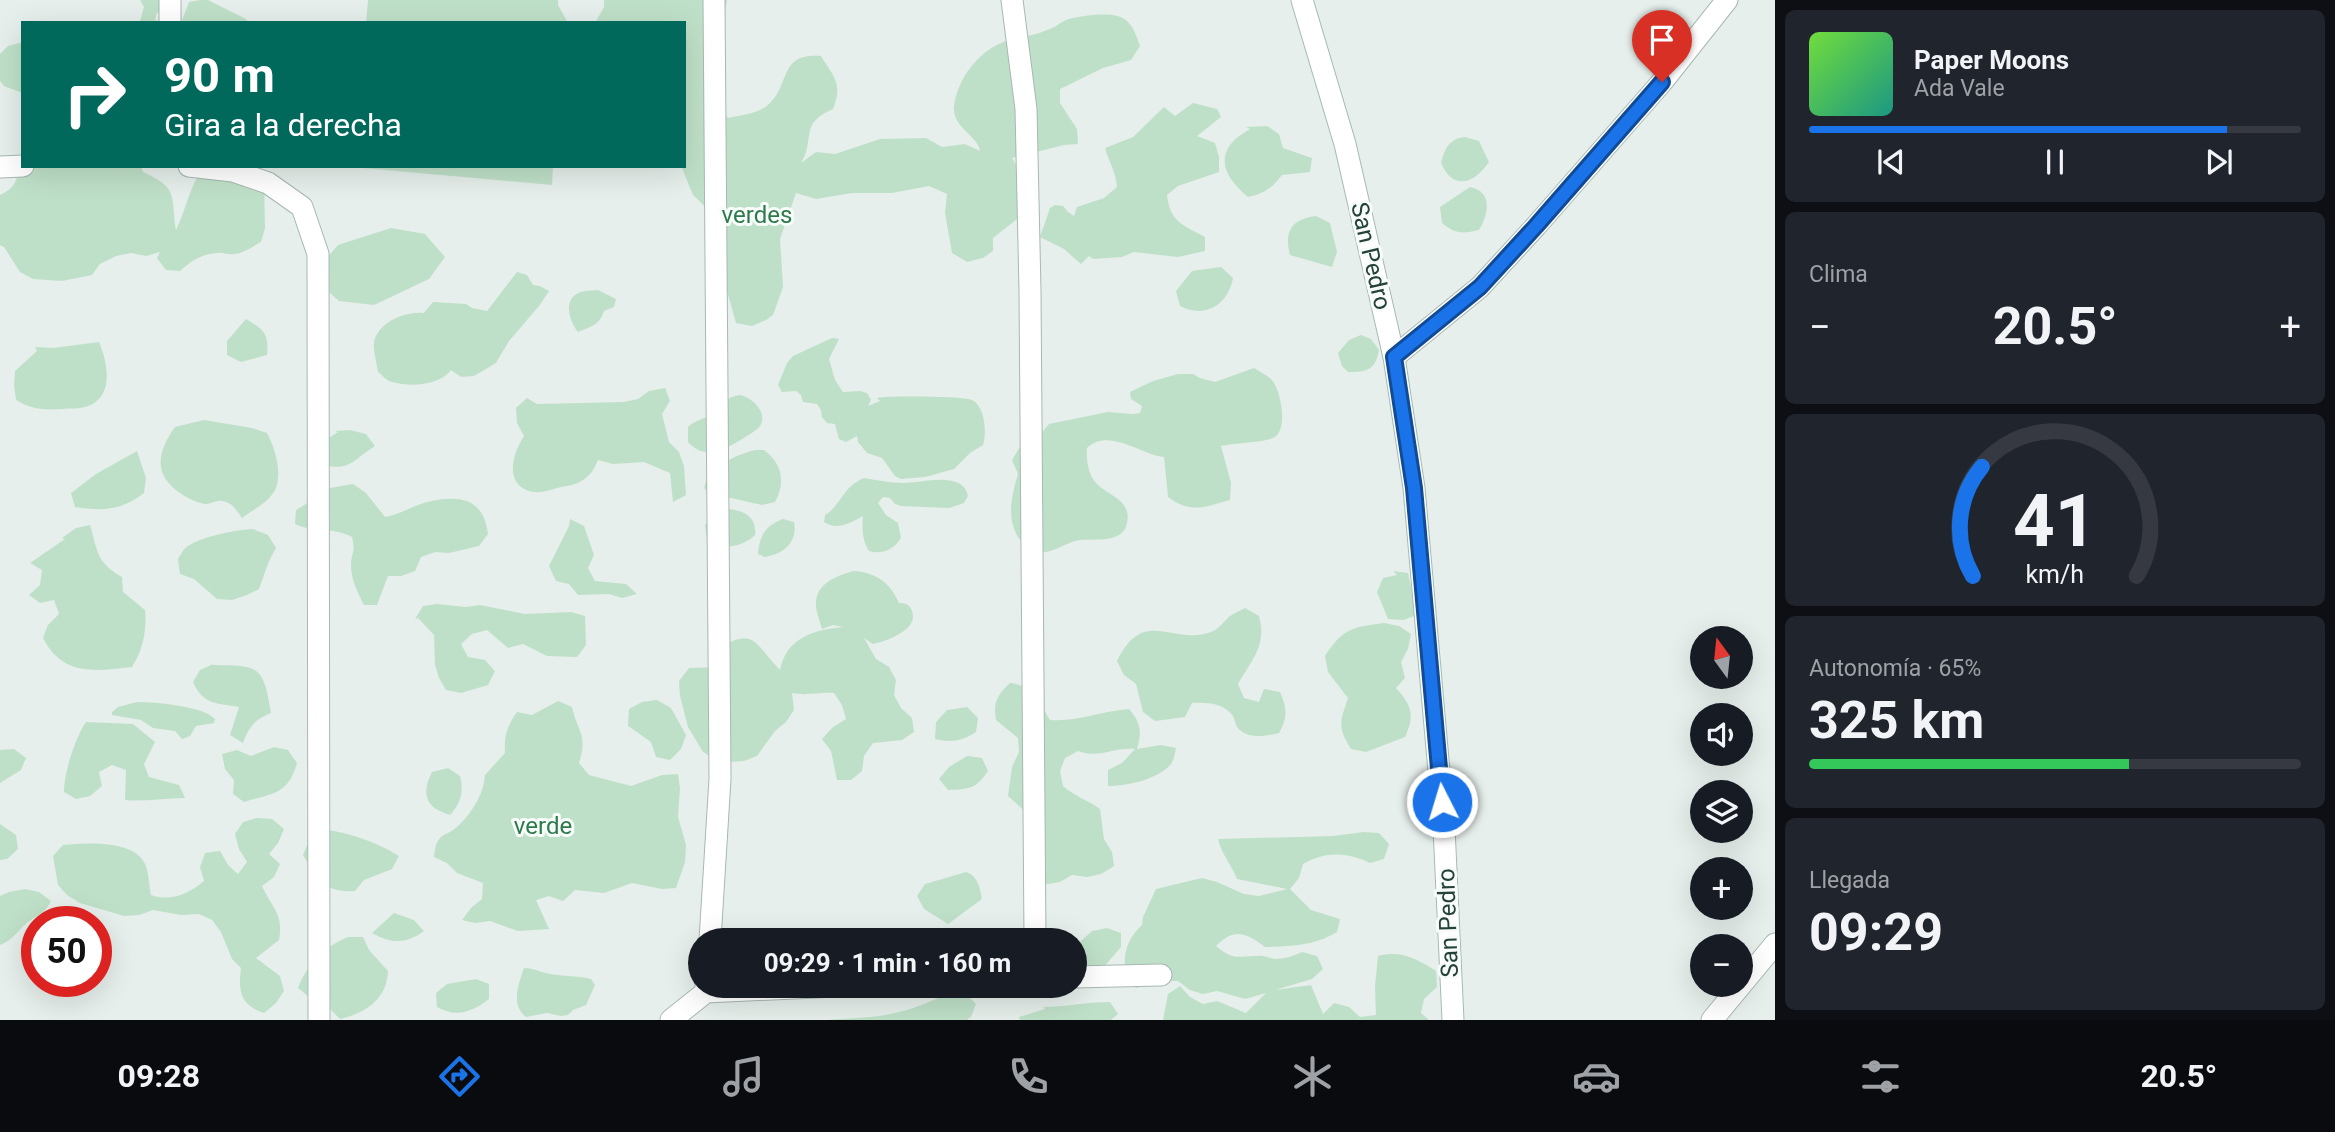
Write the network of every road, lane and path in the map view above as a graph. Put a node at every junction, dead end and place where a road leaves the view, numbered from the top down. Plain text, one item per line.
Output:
1 (170, 0) edge
2 (714, 0) edge
3 (1012, 0) edge
4 (1302, 0) edge
5 (1727, 0) edge
6 (170, 21) edge
7 (21, 166) edge
8 (0, 167) edge
9 (207, 168) edge
10 (1394, 357) junction
11 (711, 928) edge
12 (1035, 928) edge
13 (1775, 944) edge
14 (1753, 971) edge
15 (1161, 975) dead end
16 (1087, 977) edge
17 (1731, 997) edge
18 (695, 998) edge
19 (319, 1020) edge
20 (671, 1020) edge
21 (1453, 1020) edge
22 (1712, 1020) edge

1 - 6 street
2 - 11 street
3 - 12 street
4 - 10 street, San Pedro
5 - 10 street
7 - 8 street
9 - 19 street
10 - 21 street, San Pedro
13 - 14 street
15 - 16 street
17 - 22 street
18 - 20 street

